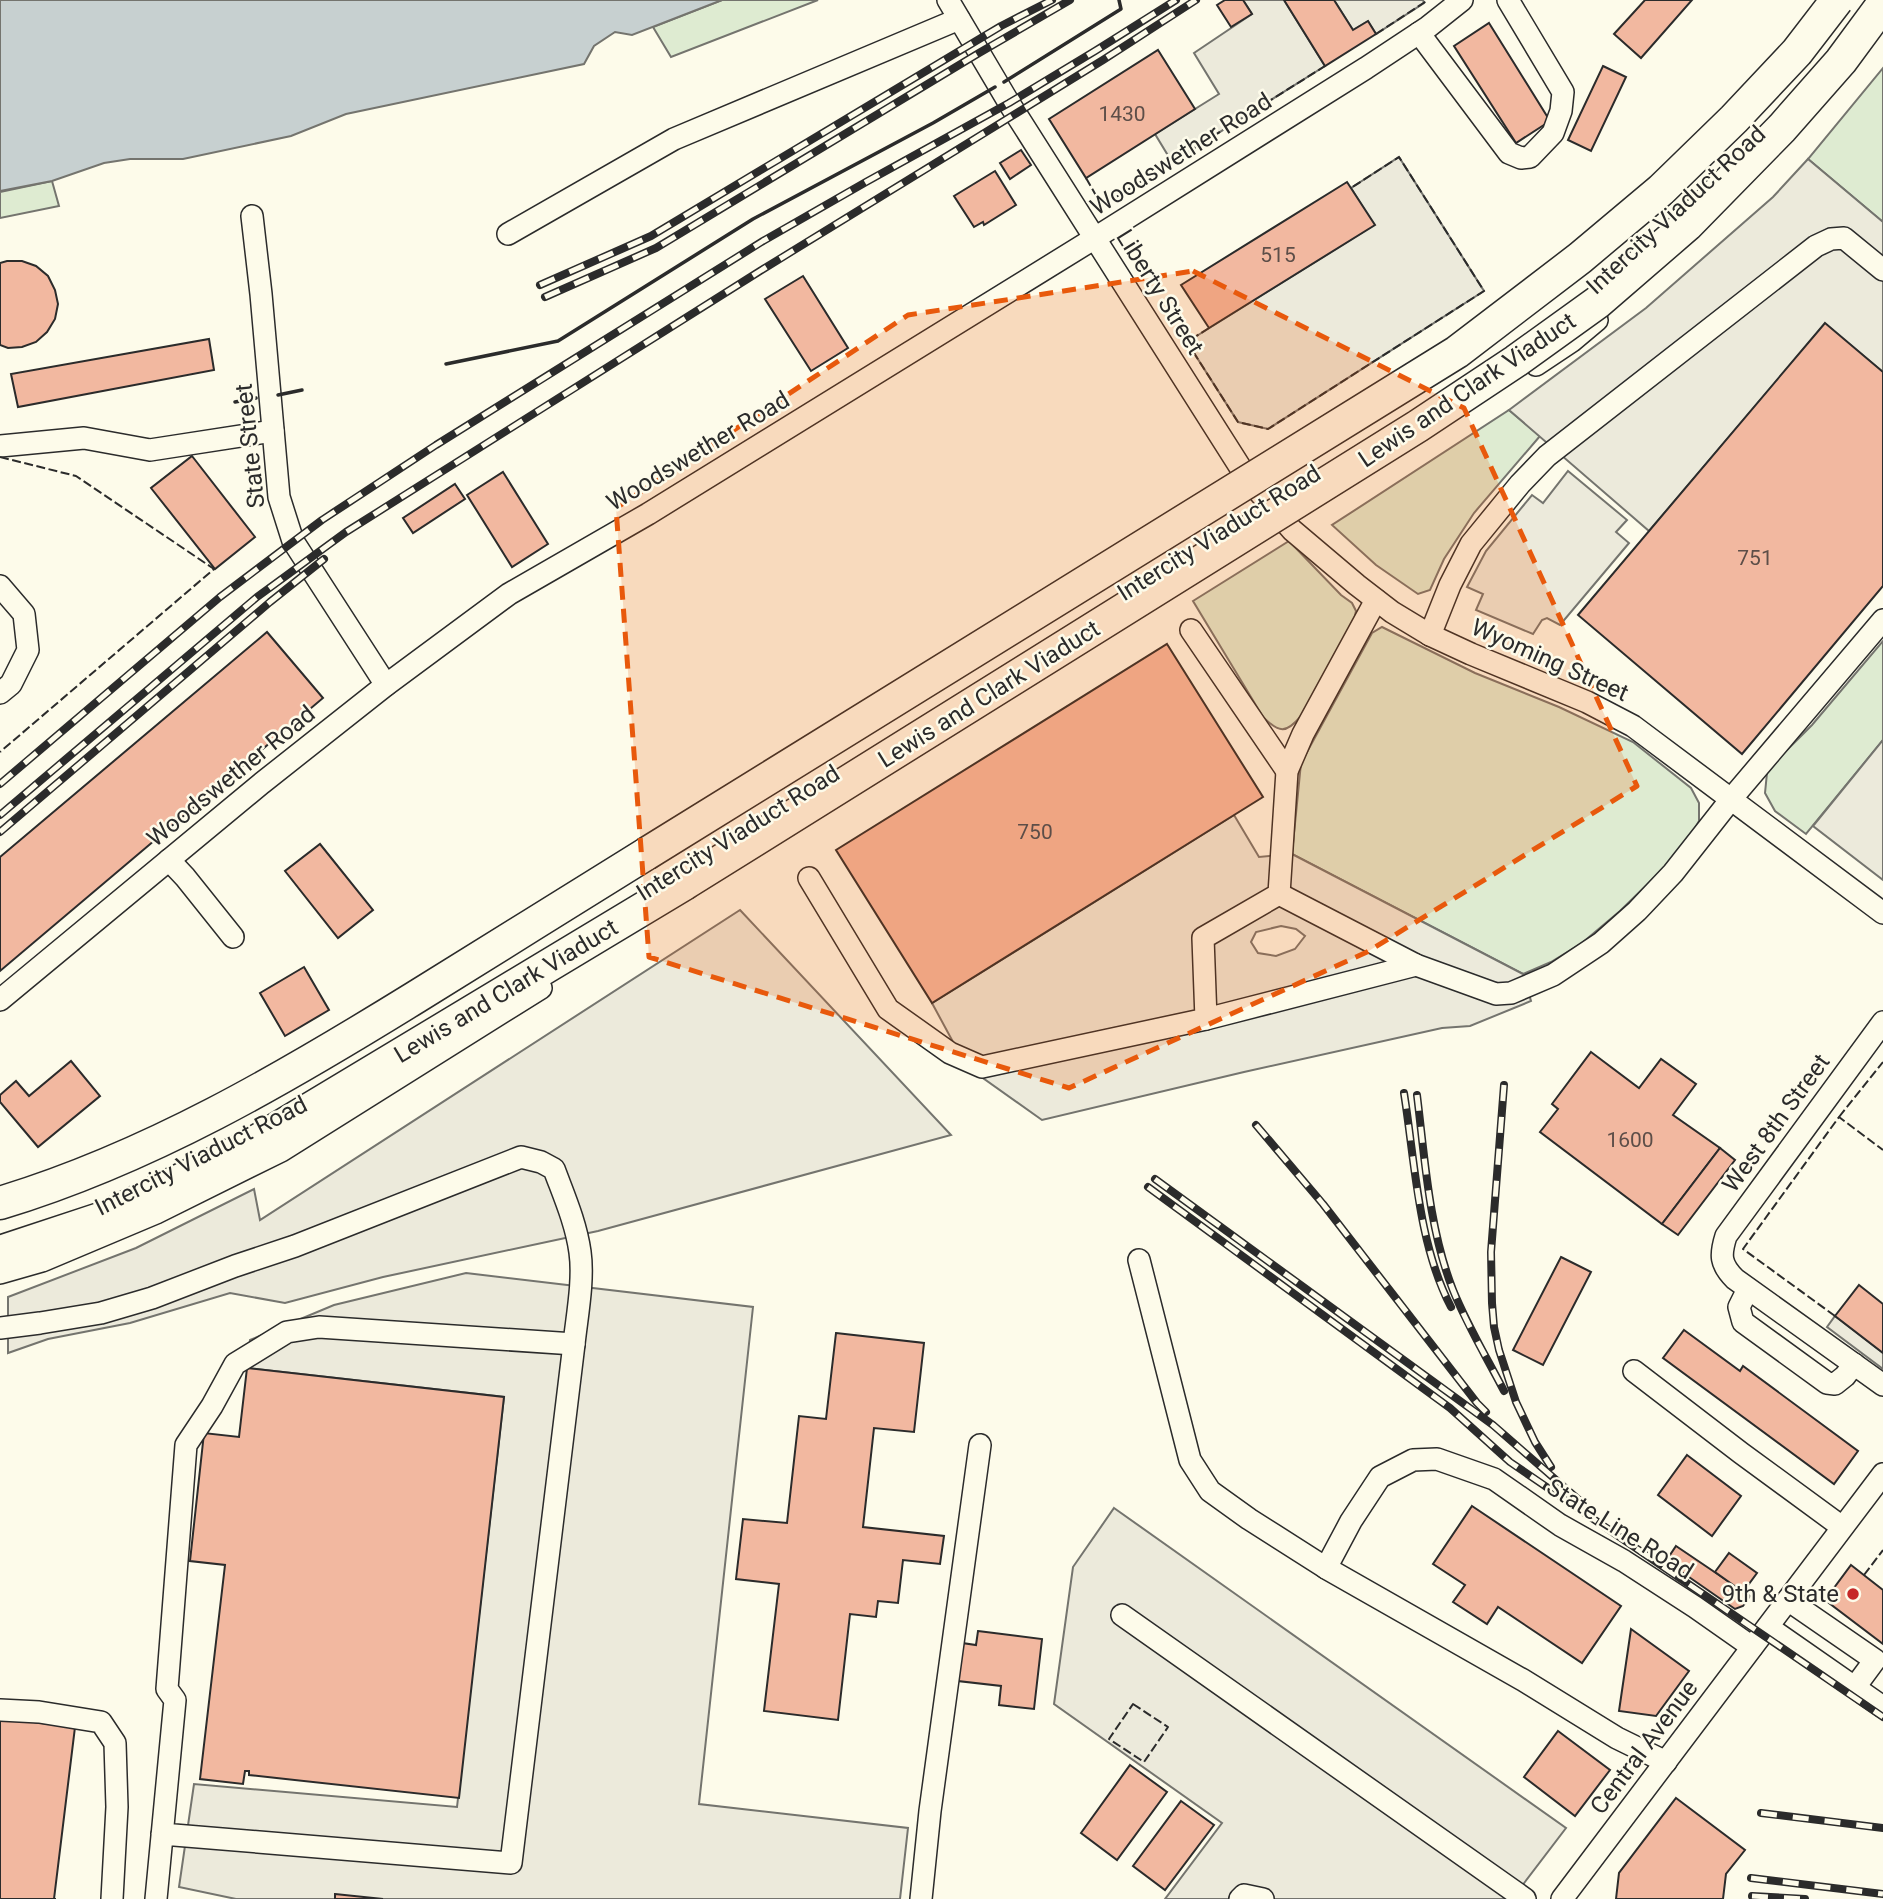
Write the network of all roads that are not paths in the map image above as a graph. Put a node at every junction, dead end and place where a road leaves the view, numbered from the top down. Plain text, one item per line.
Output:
1 (948, 0) edge
2 (1462, 0) edge
3 (1508, 0) edge
4 (1837, 0) edge
5 (1883, 4) edge
6 (959, 19) junction
7 (1883, 30) edge
8 (1419, 33) junction
9 (252, 216) dead end
10 (508, 234) dead end
11 (1095, 238) junction
12 (1883, 270) edge
13 (273, 431) junction
14 (0, 446) edge
15 (1267, 502) joint
16 (1285, 522) junction
17 (0, 586) edge
18 (1376, 600) junction
19 (1883, 620) edge
20 (1191, 630) dead end
21 (1430, 635) junction
22 (386, 685) junction
23 (0, 693) edge
24 (1287, 771) junction
25 (1732, 798) junction
26 (169, 860) junction
27 (809, 878) dead end
28 (1279, 894) junction
29 (1883, 913) edge
30 (233, 937) dead end
31 (1416, 965) junction
32 (0, 1000) edge
33 (1206, 1019) junction
34 (1883, 1023) edge
35 (0, 1203) edge
36 (0, 1252) edge
37 (1139, 1260) dead end
38 (0, 1273) edge
39 (1748, 1289) junction
40 (0, 1328) edge
41 (574, 1344) junction
42 (1854, 1364) junction
43 (1634, 1371) dead end
44 (1883, 1385) edge
45 (980, 1445) dead end
46 (1883, 1474) edge
47 (1842, 1527) junction
48 (1326, 1568) junction
49 (1787, 1600) junction
50 (1122, 1615) dead end
51 (1768, 1627) junction
52 (1752, 1647) junction
53 (1855, 1687) junction
54 (1883, 1707) edge
55 (0, 1710) edge
56 (1666, 1762) junction
57 (162, 1834) junction
58 (112, 1899) edge
59 (156, 1899) edge
60 (921, 1899) edge
61 (1240, 1899) edge
62 (1263, 1899) edge
63 (1525, 1899) edge
64 (1562, 1899) edge

1 - 6 street, Liberty Street
2 - 8 street, Woodswether Road
3 - 8 street
4 - 35 highway, Lewis and Clark Viaduct, bridge
5 - 36 highway, Lewis and Clark Viaduct, bridge
6 - 10 street
6 - 11 street, Liberty Street
7 - 16 street, Intercity Viaduct Road
8 - 11 street, Woodswether Road
9 - 13 street, State Street
11 - 15 street, Liberty Street
11 - 22 street, Woodswether Road
12 - 21 street
13 - 14 street
13 - 22 street, State Street
15 - 16 street, Wyoming Street
16 - 18 street, Wyoming Street
16 - 38 street, Intercity Viaduct Road
17 - 23 street
18 - 21 street, Wyoming Street
18 - 24 street
19 - 25 street
20 - 24 street
21 - 25 street, Wyoming Street
22 - 26 street, Woodswether Road
24 - 28 street
25 - 29 street, Wyoming Street
25 - 31 street
26 - 30 street
26 - 32 street, Woodswether Road
27 - 33 street
28 - 31 street
28 - 33 street
31 - 33 street
34 - 39 street, West 8th Street
37 - 48 street
39 - 42 street
39 - 42 street
40 - 41 street
41 - 57 street
41 - 57 street
42 - 44 street
43 - 47 street
45 - 60 street
46 - 47 street, Central Avenue
47 - 49 street, Central Avenue
48 - 52 street, State Line Road
48 - 56 street
49 - 51 street, Central Avenue
49 - 53 street
50 - 63 street
51 - 52 street, Central Avenue
51 - 53 street
52 - 56 street, Central Avenue
53 - 54 street
55 - 58 street
56 - 64 street, Central Avenue
57 - 59 street
61 - 62 street

